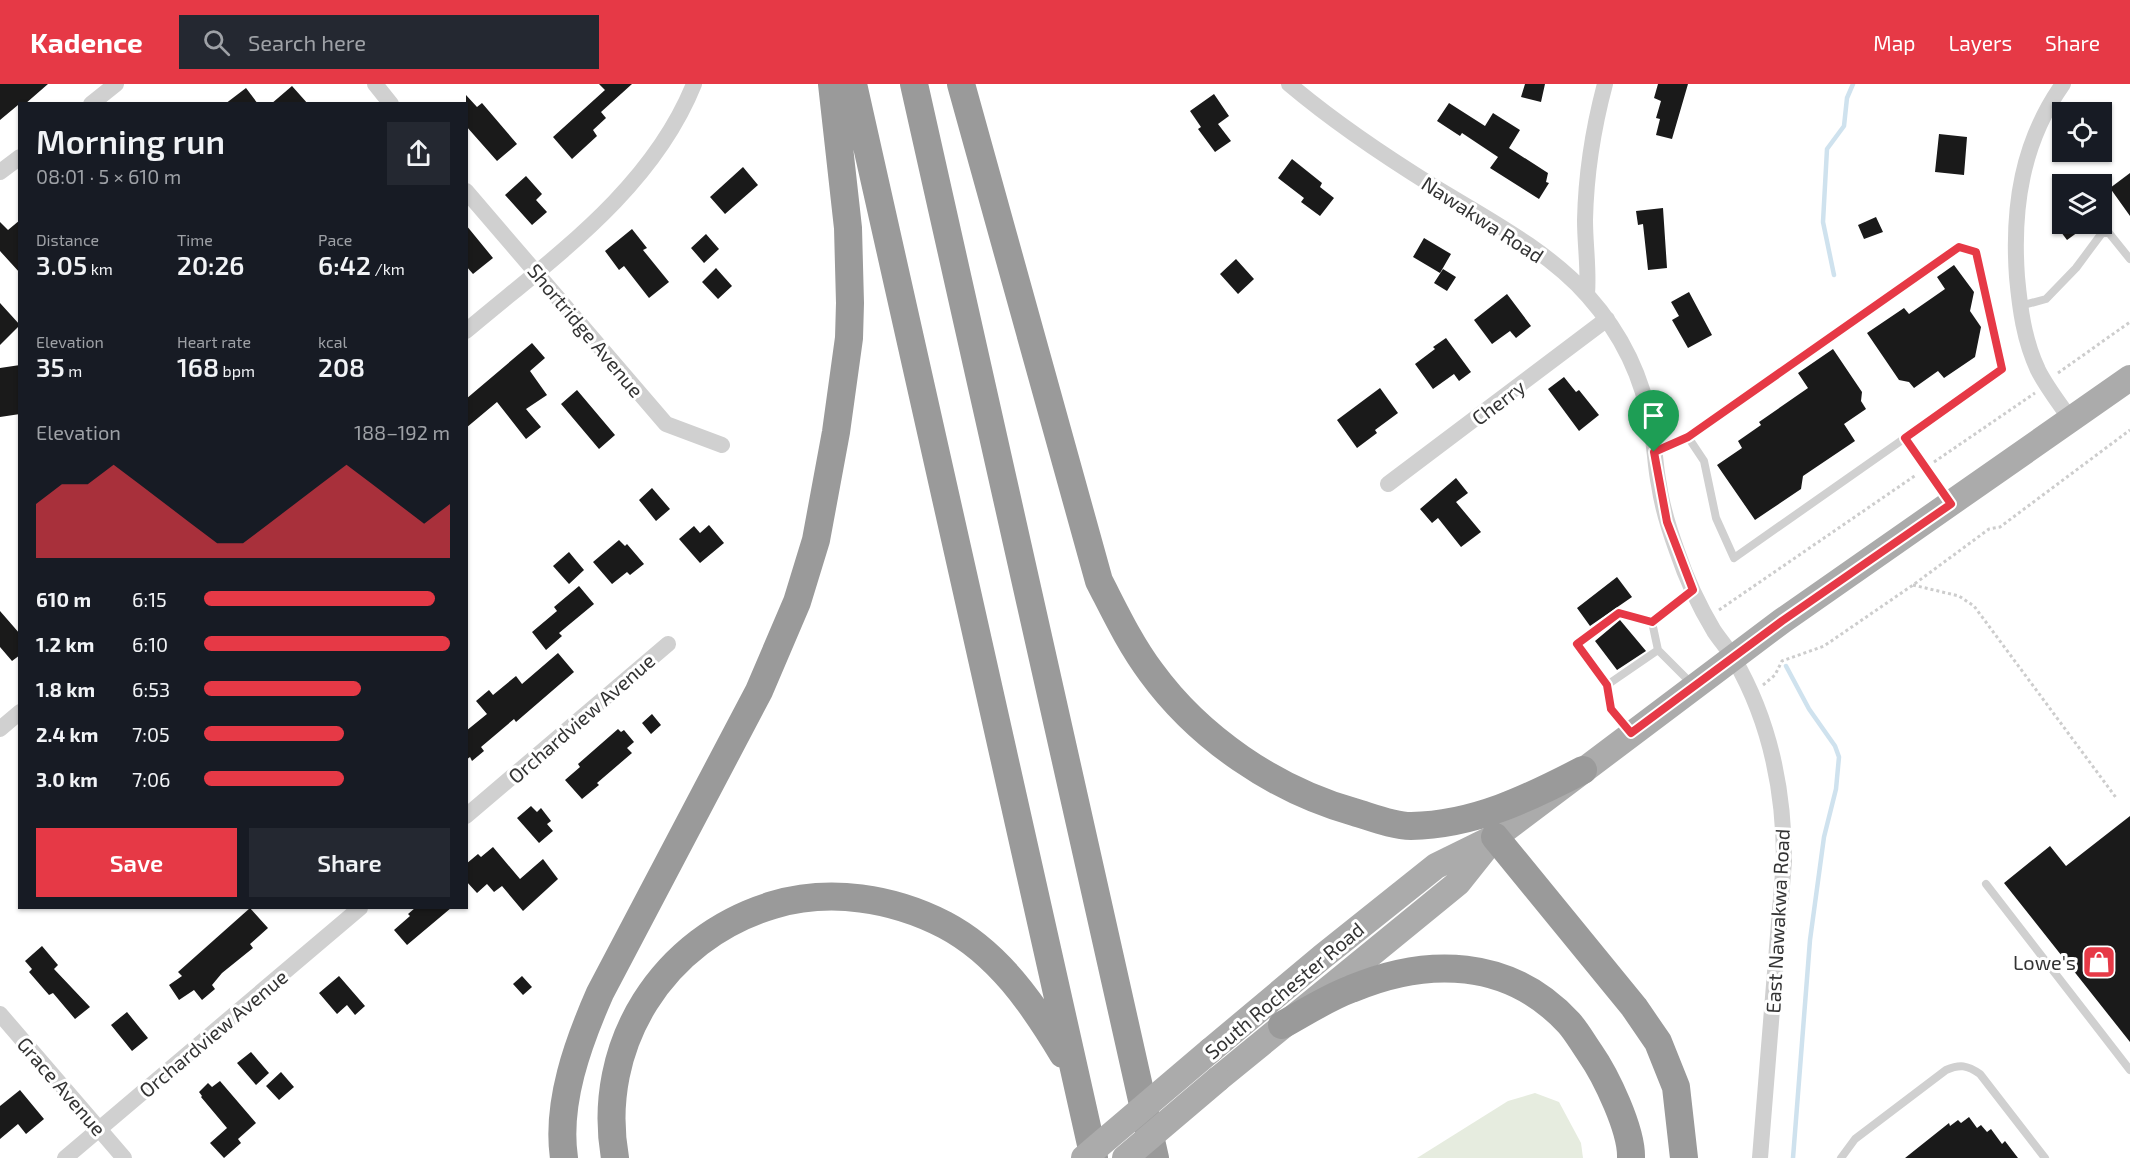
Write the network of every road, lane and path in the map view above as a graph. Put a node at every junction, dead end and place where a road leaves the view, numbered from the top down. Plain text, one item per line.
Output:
1 (116, 84) edge
2 (375, 84) edge
3 (694, 84) edge
4 (832, 84) edge
5 (853, 84) edge
6 (914, 84) edge
7 (961, 84) edge
8 (1289, 84) edge
9 (1605, 84) edge
10 (2063, 84) edge
11 (94, 102) edge
12 (390, 102) edge
13 (18, 158) edge
14 (0, 172) edge
15 (468, 193) edge
16 (2130, 259) edge
17 (536, 272) junction
18 (1587, 294) junction
19 (2019, 306) junction
20 (1607, 319) junction
21 (468, 329) edge
22 (2130, 378) edge
23 (2071, 420) junction
24 (2130, 430) edge
25 (1688, 437) junction
26 (1905, 438) junction
27 (722, 445) dead end
28 (1654, 452) junction
29 (1388, 484) dead end
30 (1951, 504) junction
31 (1913, 585) junction
32 (1693, 590) junction
33 (1652, 622) junction
34 (668, 644) dead end
35 (1658, 650) junction
36 (1733, 657) junction
37 (1767, 682) dead end
38 (1607, 685) junction
39 (1694, 686) junction
40 (18, 714) edge
41 (0, 729) edge
42 (1631, 733) junction
43 (1583, 770) junction
44 (2117, 799) dead end
45 (468, 814) edge
46 (1495, 837) junction
47 (1986, 884) dead end
48 (359, 909) edge
49 (0, 1014) edge
50 (1282, 1024) junction
51 (2130, 1070) edge
52 (1075, 1073) junction
53 (99, 1129) junction
54 (65, 1158) edge
55 (124, 1158) edge
56 (564, 1158) edge
57 (615, 1158) edge
58 (1084, 1158) edge
59 (1094, 1158) edge
60 (1125, 1158) edge
61 (1155, 1158) edge
62 (1631, 1158) edge
63 (1683, 1158) edge
64 (1760, 1158) edge
65 (1841, 1158) edge
66 (2044, 1158) edge

1 - 11 street
2 - 12 street
3 - 17 street
4 - 56 highway
5 - 52 highway
6 - 61 highway
7 - 43 highway
8 - 18 street, Nawakwa Road
9 - 18 street
10 - 19 street
13 - 14 street
15 - 17 street, Shortridge Avenue
16 - 19 lane
17 - 21 street
17 - 27 street, Shortridge Avenue
18 - 20 street, Nawakwa Road
19 - 23 street
20 - 28 street, Nawakwa Road
20 - 29 street, Cherry
22 - 23 main road, South Rochester Road
23 - 30 main road, South Rochester Road
24 - 31 path
25 - 26 lane
25 - 26 lane
25 - 28 lane
26 - 30 lane
28 - 32 street, Nawakwa Road
30 - 36 main road, South Rochester Road
31 - 37 path
31 - 44 path
32 - 33 lane
32 - 36 street, Nawakwa Road
33 - 35 lane
33 - 38 lane
34 - 45 street, Orchardview Avenue
35 - 38 lane
35 - 39 lane
36 - 39 main road, South Rochester Road
36 - 64 street, East Nawakwa Road
38 - 42 lane
39 - 42 main road, South Rochester Road
40 - 41 street
42 - 43 main road, South Rochester Road
43 - 46 main road, South Rochester Road
46 - 50 main road, South Rochester Road
46 - 58 main road, South Rochester Road, bridge
46 - 63 highway
47 - 51 lane
48 - 53 street, Orchardview Avenue
49 - 53 street, Grace Avenue
50 - 60 main road, South Rochester Road, bridge
50 - 62 highway
52 - 57 highway
52 - 59 highway
53 - 54 street, Orchardview Avenue
53 - 55 street, Grace Avenue
65 - 66 lane

